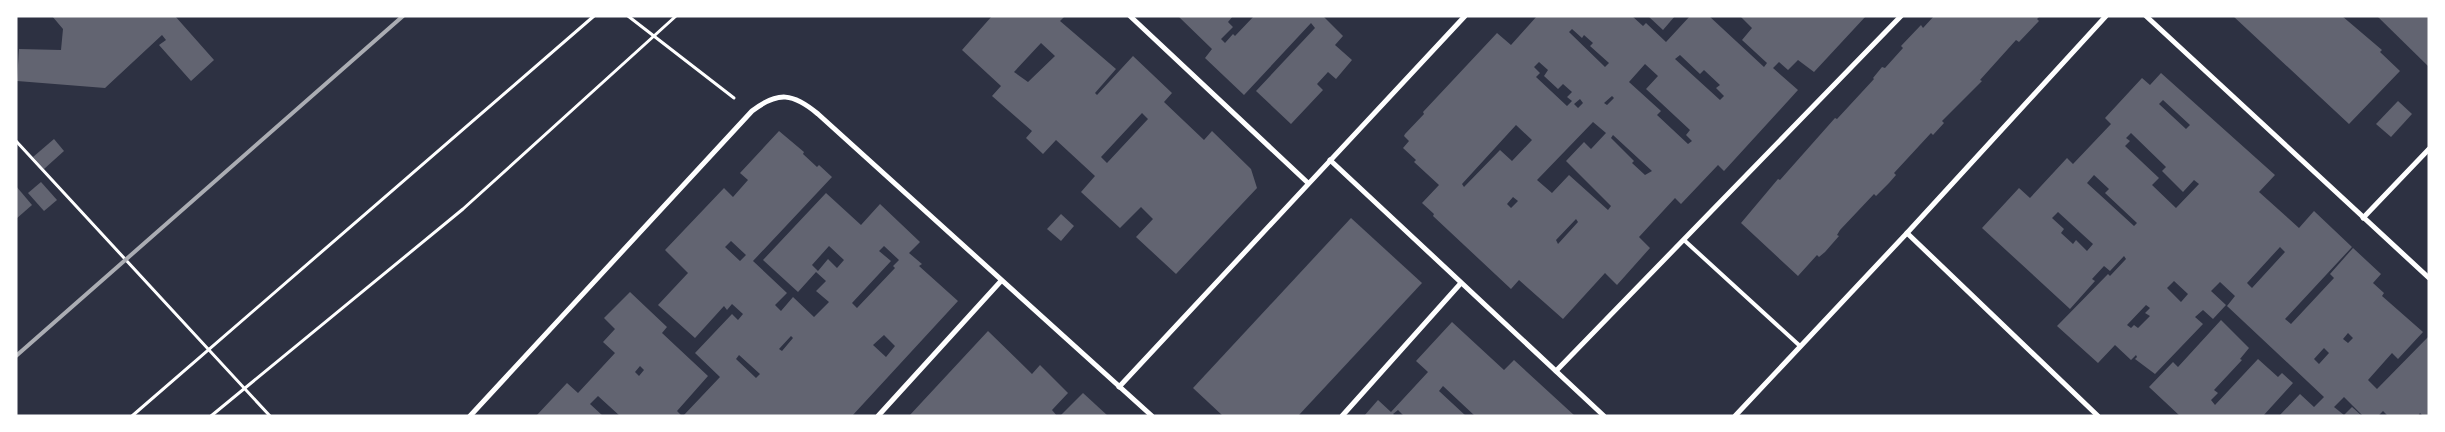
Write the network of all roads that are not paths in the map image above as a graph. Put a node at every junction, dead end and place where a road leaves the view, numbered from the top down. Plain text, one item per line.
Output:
1 (1130, 16) edge
2 (1465, 16) edge
3 (1901, 16) edge
4 (2106, 16) edge
5 (2146, 16) edge
6 (2429, 148) edge
7 (1330, 160) junction
8 (1308, 183) junction
9 (2362, 218) junction
10 (1907, 233) junction
11 (1684, 240) junction
12 (2429, 278) edge
13 (1001, 281) junction
14 (1462, 283) junction
15 (1800, 346) junction
16 (1556, 372) junction
17 (1119, 386) junction
18 (470, 416) edge
19 (878, 416) edge
20 (1152, 416) edge
21 (1342, 416) edge
22 (1604, 416) edge
23 (1735, 416) edge
24 (2098, 416) edge

1 - 8 street
2 - 7 street
3 - 11 street
4 - 10 street
5 - 9 street
6 - 9 street
7 - 8 street
7 - 14 street
8 - 17 street
9 - 12 street
10 - 15 street
10 - 24 street
11 - 15 lane
11 - 16 street
13 - 17 street
13 - 18 street
13 - 19 street
14 - 16 street
14 - 21 street
15 - 23 street
16 - 22 street
17 - 20 street

